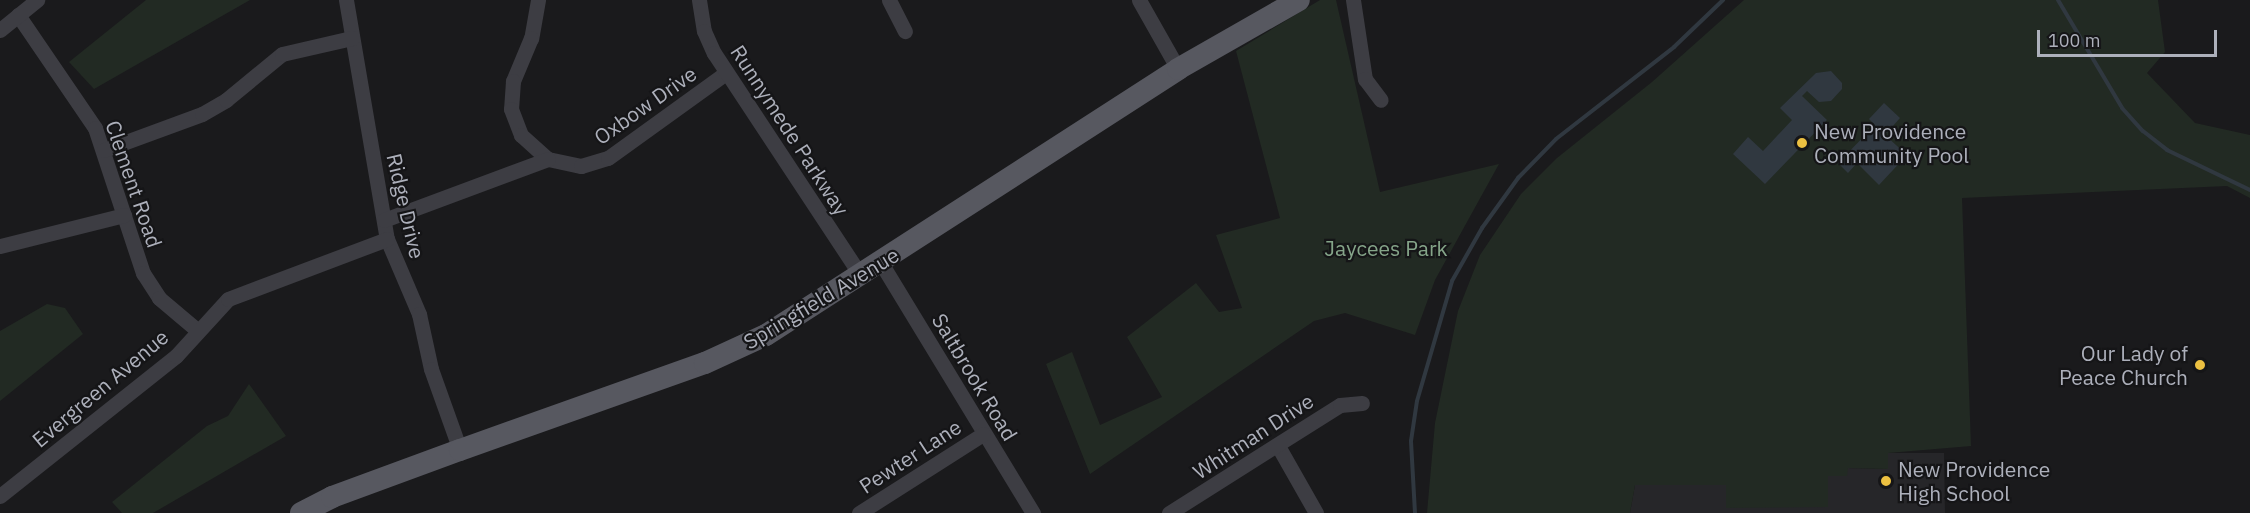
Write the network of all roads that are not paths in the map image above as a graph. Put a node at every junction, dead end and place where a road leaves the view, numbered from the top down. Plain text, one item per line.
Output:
1 (37, 0) edge
2 (346, 0) edge
3 (538, 0) edge
4 (699, 0) edge
5 (889, 0) edge
6 (1139, 0) edge
7 (1299, 0) edge
8 (1353, 0) edge
9 (18, 15) junction
10 (0, 30) edge
11 (905, 31) dead end
12 (352, 38) junction
13 (1178, 69) junction
14 (726, 73) junction
15 (1381, 100) dead end
16 (104, 150) junction
17 (548, 159) junction
18 (124, 215) junction
19 (384, 220) junction
20 (387, 240) junction
21 (0, 246) edge
22 (881, 263) junction
23 (861, 276) junction
24 (197, 330) junction
25 (1362, 403) dead end
26 (983, 434) junction
27 (1278, 446) junction
28 (460, 450) junction
29 (0, 496) edge
30 (309, 511) edge
31 (859, 513) edge
32 (1033, 513) edge
33 (1169, 513) edge
34 (1316, 513) edge

1 - 9 street
2 - 12 street, Ridge Drive
3 - 17 street, Oxbow Drive
4 - 14 street, Runnymede Parkway
5 - 11 street
6 - 13 street
7 - 13 main road, Springfield Avenue
8 - 15 street
9 - 10 street
9 - 16 street, Clement Road
12 - 16 street
12 - 19 street, Ridge Drive
13 - 22 main road, Springfield Avenue
14 - 17 street, Oxbow Drive
14 - 23 street, Runnymede Parkway
16 - 18 street, Clement Road
17 - 19 street
18 - 21 street
18 - 24 street, Clement Road
19 - 20 street, Ridge Drive
20 - 24 street, Evergreen Avenue
20 - 28 street, Ridge Drive
22 - 23 main road, Springfield Avenue
22 - 26 street, Saltbrook Road
23 - 28 main road, Springfield Avenue
24 - 29 street, Evergreen Avenue
25 - 27 street, Whitman Drive
26 - 31 street, Pewter Lane
26 - 32 street, Saltbrook Road
27 - 33 street, Whitman Drive
27 - 34 street
28 - 30 main road, Springfield Avenue

